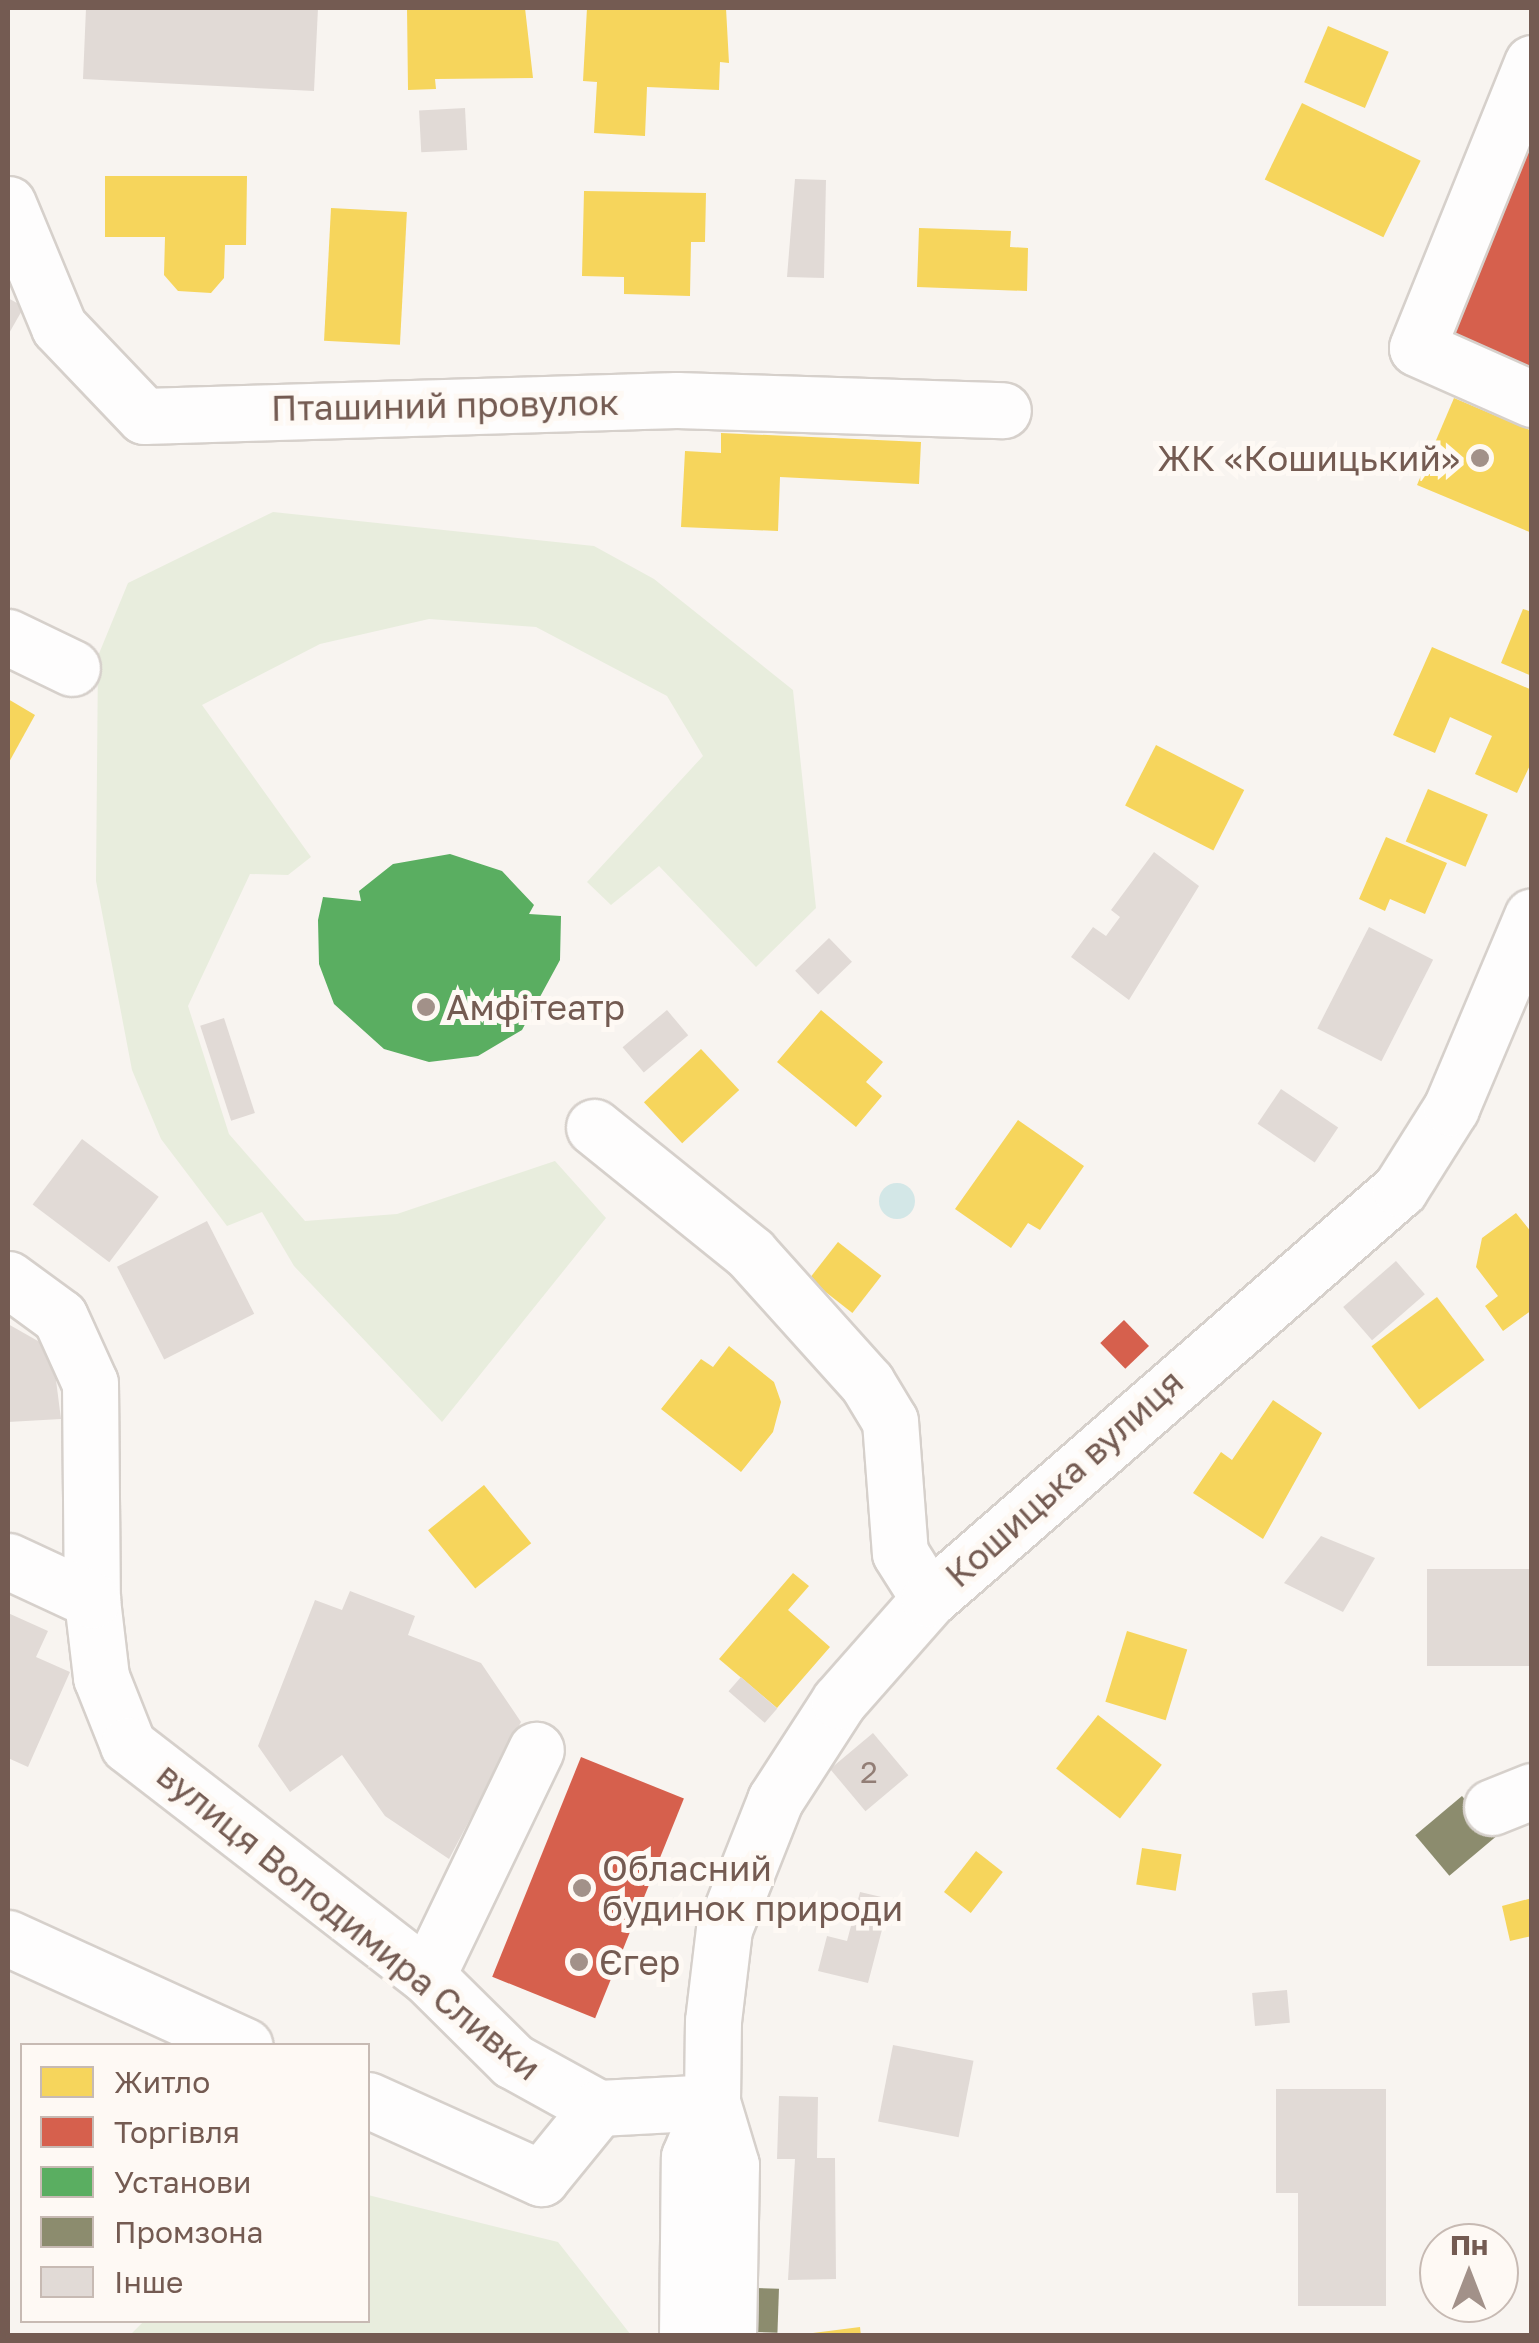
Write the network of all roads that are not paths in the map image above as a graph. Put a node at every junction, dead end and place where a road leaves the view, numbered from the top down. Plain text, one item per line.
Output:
1 (1532, 63) edge
2 (8, 204) edge
3 (1532, 400) edge
4 (1003, 410) dead end
5 (8, 637) edge
6 (72, 668) dead end
7 (1532, 916) edge
8 (594, 1127) dead end
9 (8, 1279) edge
10 (8, 1561) edge
11 (929, 1599) junction
12 (92, 1600) junction
13 (536, 1750) dead end
14 (8, 1938) edge
15 (427, 1976) junction
16 (238, 2043) edge
17 (370, 2101) edge
18 (712, 2102) junction
19 (598, 2108) junction
20 (687, 2336) edge
21 (728, 2336) edge

1 - 3 street
2 - 4 street, Пташиний провулок
5 - 6 street
7 - 11 street, Кошицька вулиця
8 - 11 street
9 - 12 street, вулиця Володимира Сливки
10 - 12 street
11 - 18 street, Кошицька вулиця
12 - 15 street, вулиця Володимира Сливки
13 - 15 street
14 - 16 street
15 - 19 street, вулиця Володимира Сливки
17 - 19 street
18 - 19 street
18 - 20 street, Кошицька вулиця
18 - 21 street, Кошицька вулиця

